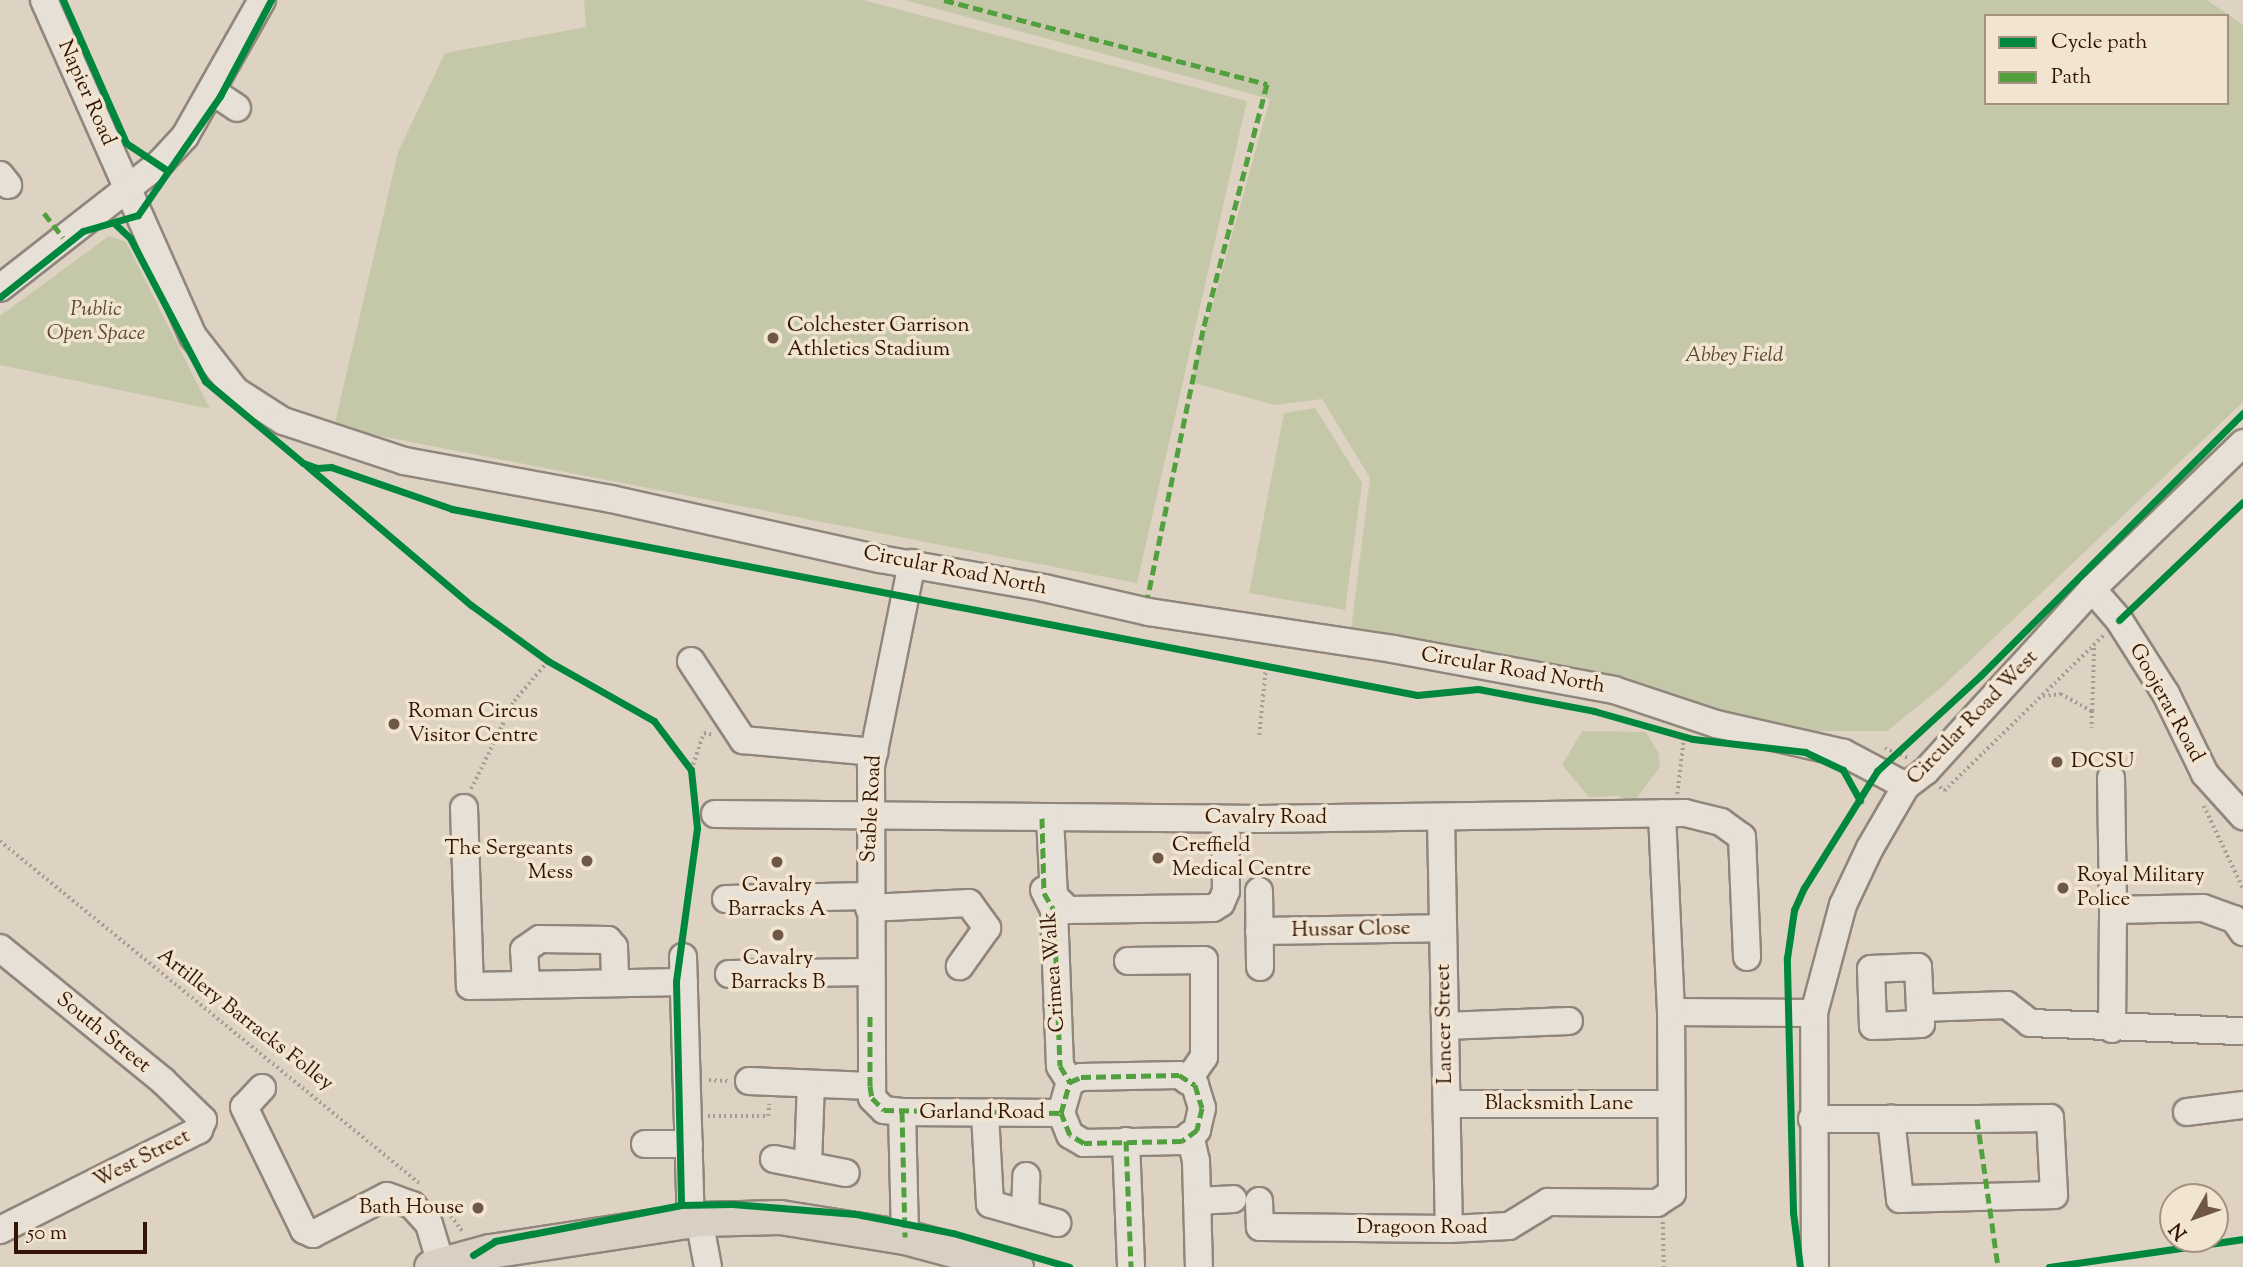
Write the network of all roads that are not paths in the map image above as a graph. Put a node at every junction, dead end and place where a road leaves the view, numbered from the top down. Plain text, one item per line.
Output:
1 (44, 0) edge
2 (262, 0) edge
3 (212, 92) junction
4 (237, 108) dead end
5 (125, 187) junction
6 (0, 288) edge
7 (2243, 443) edge
8 (912, 563) junction
9 (2091, 589) junction
10 (691, 661) dead end
11 (874, 752) junction
12 (1916, 778) junction
13 (2111, 778) dead end
14 (464, 808) road end
15 (1674, 813) junction
16 (715, 814) dead end
17 (870, 815) junction
18 (2243, 816) edge
19 (1046, 818) junction
20 (1226, 818) junction
21 (1441, 818) junction
22 (1259, 891) dead end
23 (726, 898) dead end
24 (869, 902) junction
25 (2113, 910) junction
26 (1443, 928) junction
27 (1259, 931) junction
28 (2243, 932) edge
29 (0, 948) edge
30 (1746, 957) dead end
31 (1128, 961) dead end
32 (960, 966) dead end
33 (1260, 967) dead end
34 (869, 972) junction
35 (729, 974) dead end
36 (615, 983) junction
37 (526, 985) junction
38 (1920, 1008) dead end
39 (1671, 1012) junction
40 (1814, 1013) junction
41 (1569, 1021) dead end
42 (1445, 1026) junction
43 (2112, 1029) junction
44 (2243, 1031) edge
45 (1187, 1080) junction
46 (759, 1081) road end
47 (1070, 1082) junction
48 (811, 1084) junction
49 (870, 1086) junction
50 (262, 1088) dead end
51 (1447, 1104) junction
52 (1671, 1104) junction
53 (2243, 1105) edge
54 (902, 1112) junction
55 (2187, 1112) dead end
56 (1061, 1113) junction
57 (985, 1114) junction
58 (1812, 1119) junction
59 (1891, 1119) junction
60 (203, 1120) joint
61 (1190, 1135) junction
62 (1126, 1142) junction
63 (645, 1144) dead end
64 (689, 1144) junction
65 (774, 1159) dead end
66 (808, 1164) junction
67 (846, 1173) dead end
68 (1026, 1177) dead end
69 (1197, 1201) junction
70 (1024, 1214) junction
71 (695, 1219) junction
72 (1057, 1223) dead end
73 (1449, 1229) junction
74 (0, 1230) edge
75 (905, 1237) junction
76 (946, 1258) edge
77 (436, 1266) edge
78 (708, 1267) edge
79 (1016, 1267) edge
80 (1131, 1267) edge
81 (1199, 1267) edge
82 (1815, 1267) edge

1 - 5 street, Napier Road
2 - 3 street
3 - 4 street
3 - 5 street
5 - 6 street
5 - 8 street, Circular Road North
7 - 9 street, Circular Road West
8 - 11 street, Stable Road
8 - 12 street, Circular Road North
9 - 12 street, Circular Road West
9 - 18 street, Goojerat Road
10 - 11 street
11 - 17 street, Stable Road
12 - 40 street, Circular Road West
13 - 25 street
14 - 37 street
15 - 21 street, Cavalry Road
15 - 30 street, Cavalry Road
15 - 39 street
16 - 17 street, Cavalry Road
17 - 19 street, Cavalry Road
17 - 24 street, Stable Road
19 - 20 street, Cavalry Road
19 - 20 street
19 - 47 street, Crimea Walk
20 - 21 street, Cavalry Road
21 - 26 street, Lancer Street
22 - 27 street
23 - 24 street
24 - 32 street
24 - 34 street, Stable Road
25 - 28 street
25 - 43 street
26 - 27 street, Hussar Close
26 - 42 street, Lancer Street
27 - 33 street
29 - 60 street, South Street
31 - 45 street
34 - 35 street
34 - 49 street, Stable Road
36 - 37 street
36 - 37 street
36 - 64 street
38 - 43 street
39 - 40 street
39 - 52 street
40 - 58 street, Circular Road West
41 - 42 street
42 - 51 street, Lancer Street
43 - 44 street
45 - 47 street, Garland Road
45 - 61 street
46 - 48 street
47 - 56 street, Garland Road
48 - 49 street
48 - 66 street
49 - 54 street, Garland Road
50 - 77 street
51 - 52 street, Blacksmith Lane
51 - 73 street, Lancer Street
52 - 73 street, Dragoon Road
53 - 55 street
54 - 57 street, Garland Road
54 - 75 street, Garland Road
56 - 57 street, Garland Road
56 - 62 street, Garland Road
57 - 70 street
58 - 59 street
58 - 82 street, Circular Road West
59 - 59 street
60 - 74 street, West Street
61 - 62 street, Garland Road
61 - 69 street
62 - 80 street
63 - 64 street
64 - 71 street
65 - 66 street
66 - 67 street
68 - 70 street
69 - 73 street, Dragoon Road
69 - 81 street
70 - 72 street
71 - 75 main road
71 - 77 main road
71 - 78 street
75 - 76 main road
76 - 79 main road

